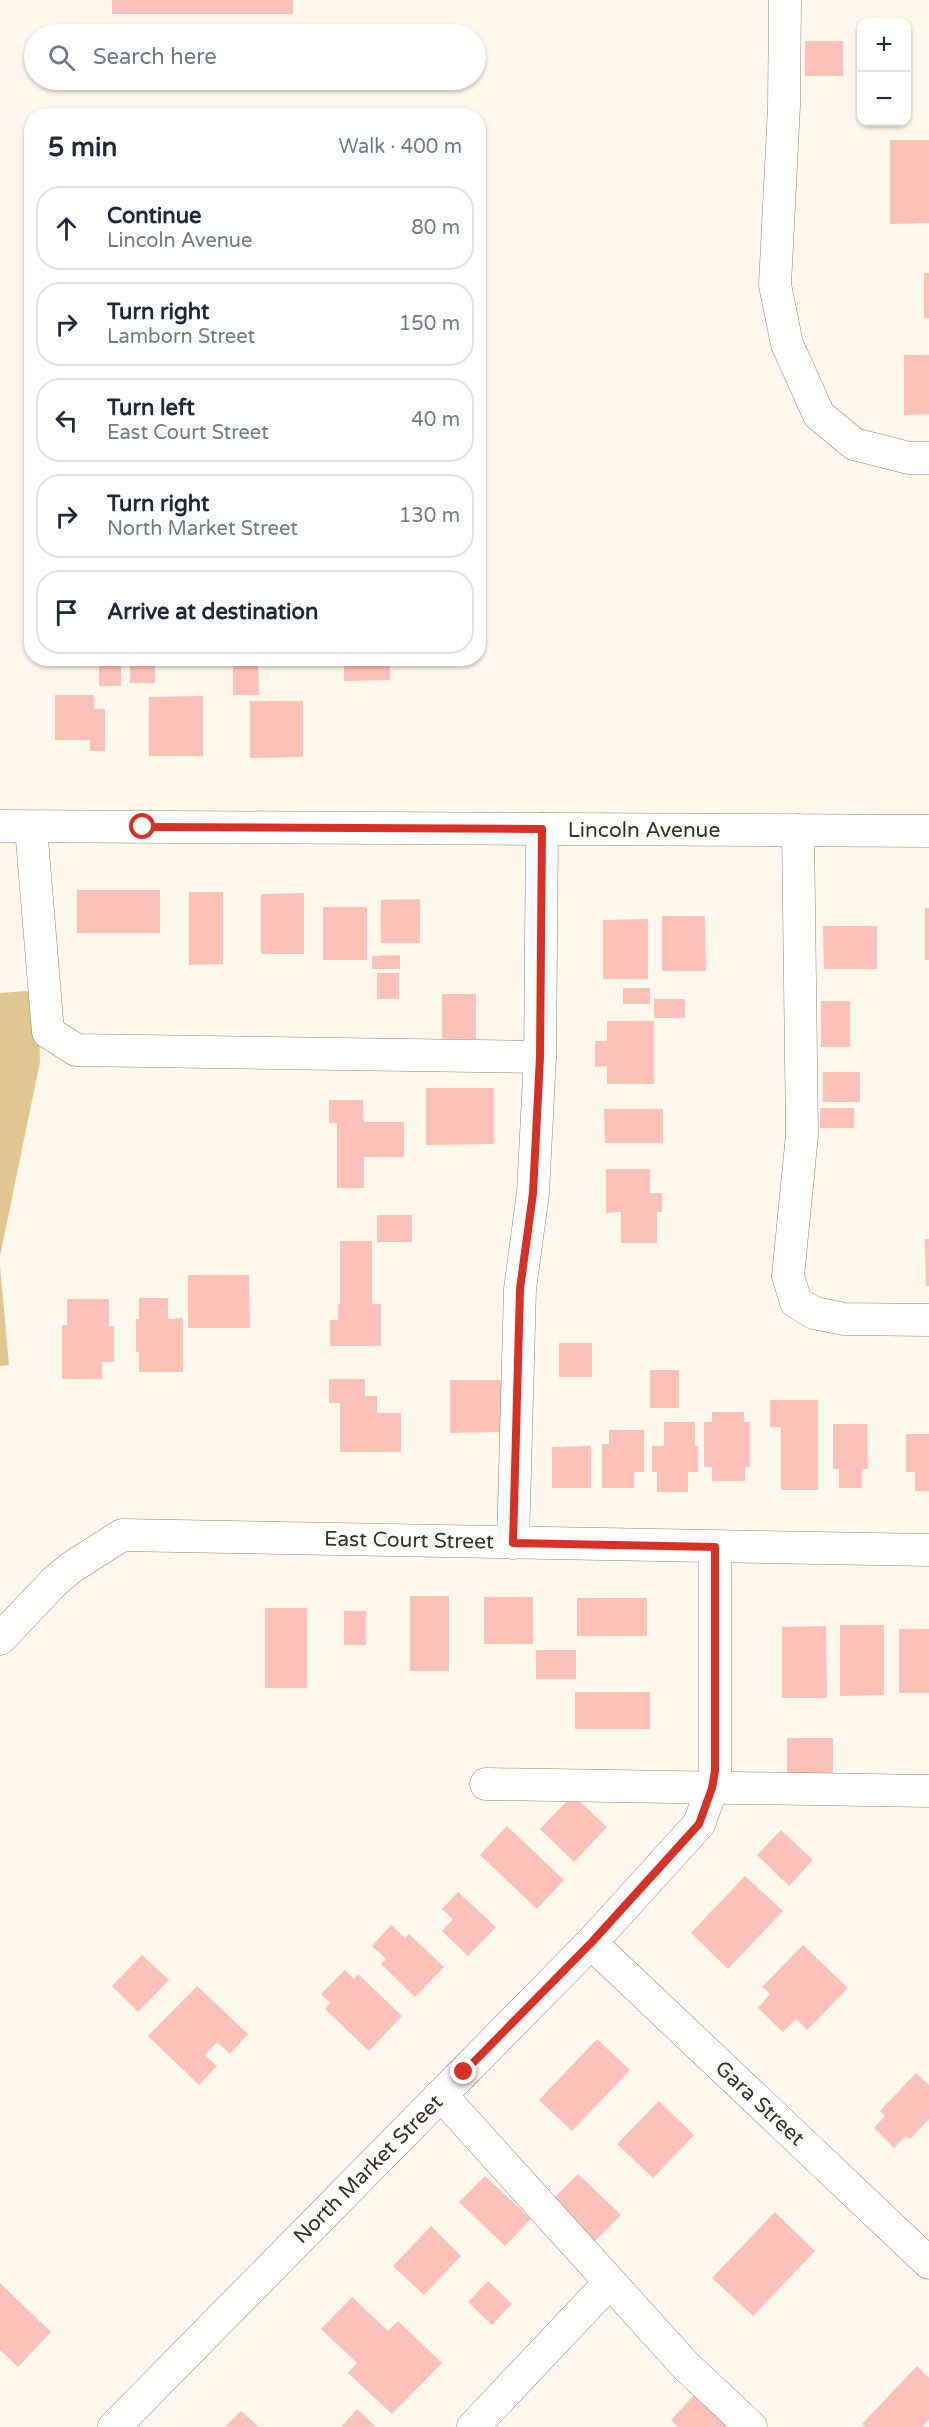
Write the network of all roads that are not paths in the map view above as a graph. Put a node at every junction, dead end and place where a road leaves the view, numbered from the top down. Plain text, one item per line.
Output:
1 (785, 0) edge
2 (929, 458) edge
3 (0, 826) edge
4 (31, 826) junction
5 (542, 829) junction
6 (798, 830) junction
7 (929, 831) edge
8 (540, 1057) junction
9 (929, 1320) edge
10 (513, 1543) junction
11 (715, 1547) junction
12 (929, 1550) edge
13 (0, 1639) edge
14 (486, 1784) dead end
15 (712, 1788) junction
16 (929, 1791) edge
17 (591, 1943) junction
18 (441, 2095) junction
19 (929, 2263) edge
20 (610, 2282) junction
21 (114, 2427) edge
22 (473, 2427) edge
23 (751, 2427) edge

1 - 2 street
3 - 4 street, Lincoln Avenue
4 - 5 street, Lincoln Avenue
4 - 8 street
5 - 6 street, Lincoln Avenue
5 - 8 street
6 - 7 street, Lincoln Avenue
6 - 9 street
8 - 10 street
10 - 11 street, East Court Street
10 - 13 street, East Court Street
11 - 12 street, East Court Street
11 - 15 street, North Market Street
14 - 15 street
15 - 16 street
15 - 17 street, North Market Street
17 - 18 street, North Market Street
17 - 19 street, Gara Street
18 - 20 street
18 - 21 street, North Market Street
20 - 22 street
20 - 23 street

